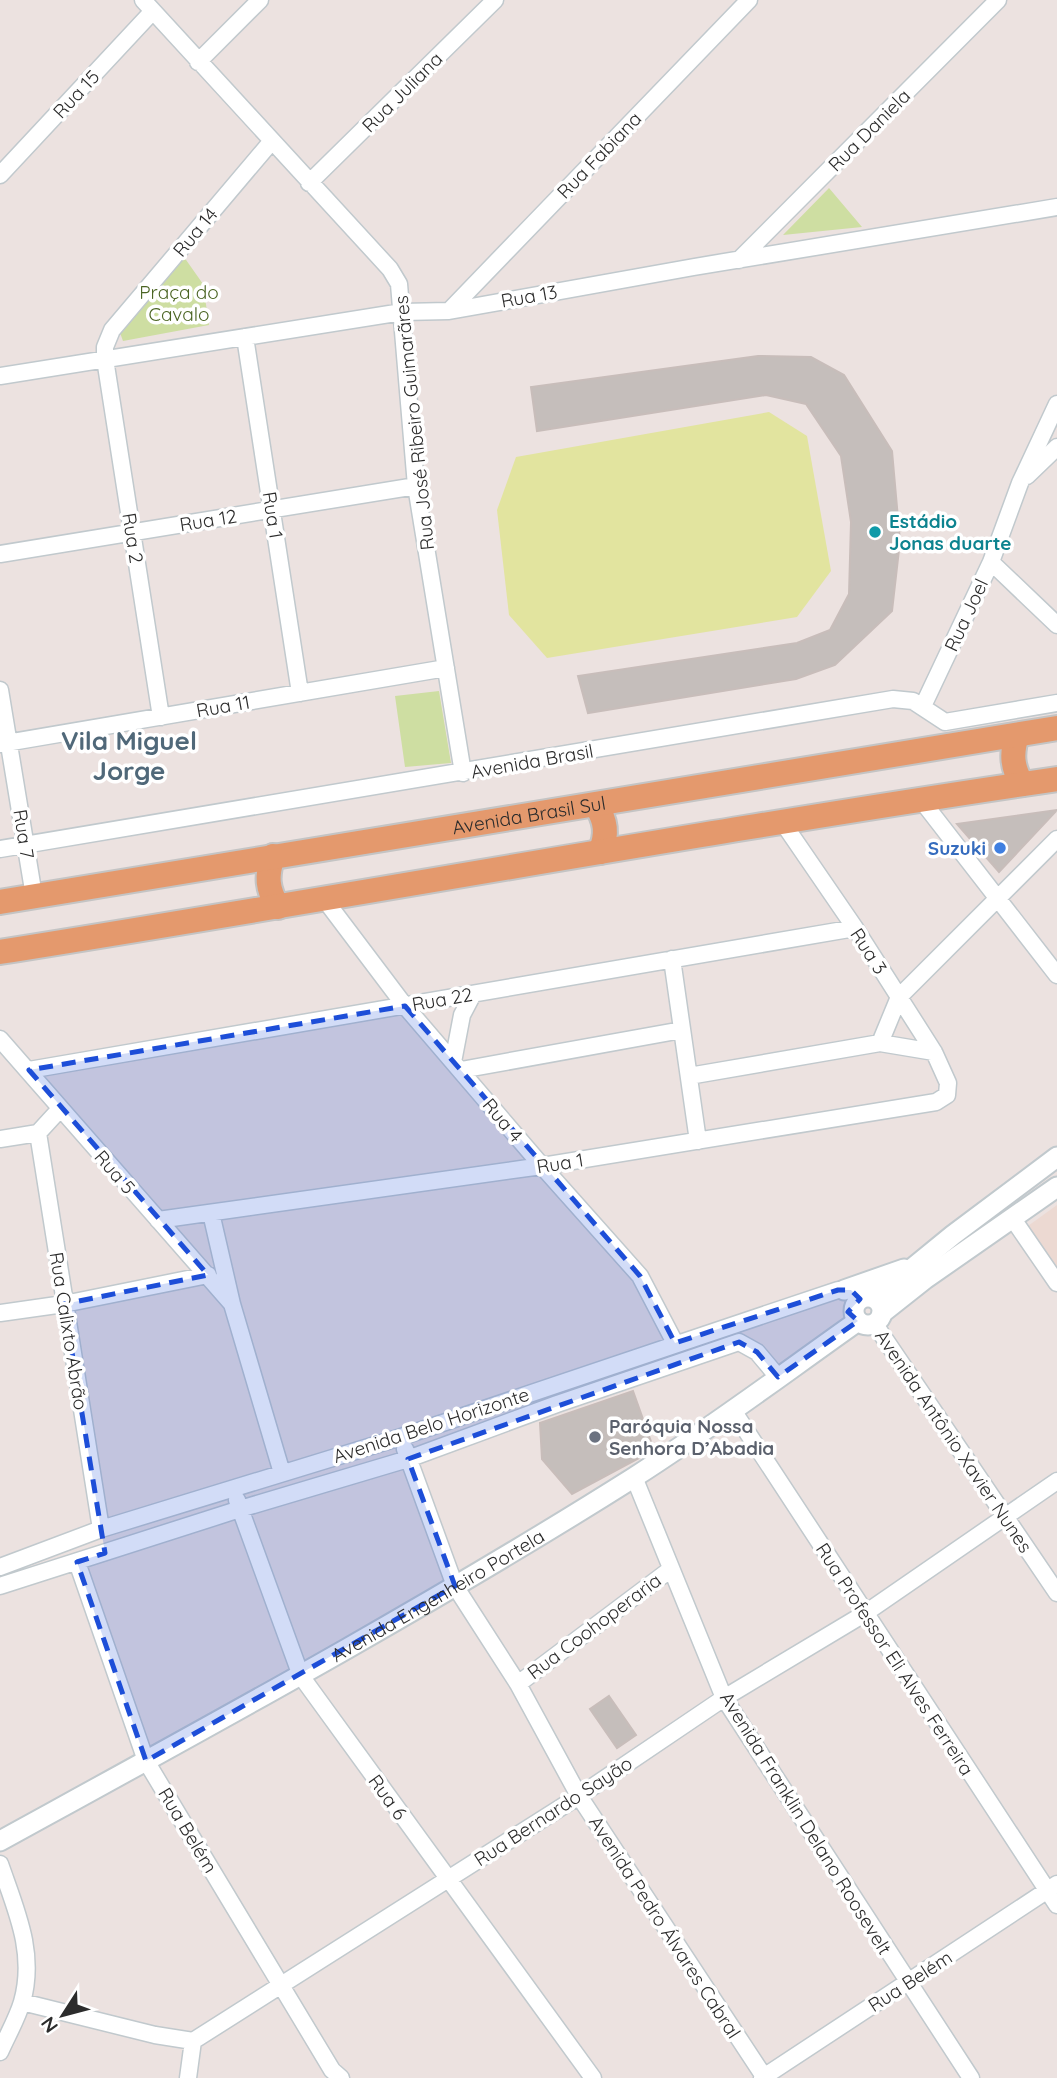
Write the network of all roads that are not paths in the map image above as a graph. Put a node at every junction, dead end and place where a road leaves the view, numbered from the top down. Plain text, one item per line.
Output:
1 (260, 0) edge
2 (495, 0) edge
3 (749, 0) edge
4 (998, 0) edge
5 (148, 6) edge
6 (198, 62) junction
7 (271, 142) junction
8 (0, 175) edge
9 (309, 183) junction
10 (1057, 207) edge
11 (739, 260) junction
12 (449, 311) junction
13 (402, 312) junction
14 (245, 337) junction
15 (105, 359) junction
16 (0, 376) edge
17 (1057, 404) edge
18 (1057, 447) edge
19 (1020, 483) junction
20 (416, 486) junction
21 (272, 510) junction
22 (132, 533) junction
23 (0, 554) edge
24 (991, 562) junction
25 (1057, 625) edge
26 (446, 668) junction
27 (0, 690) edge
28 (300, 693) junction
29 (1057, 703) edge
30 (923, 706) junction
31 (161, 717) junction
32 (1057, 728) edge
33 (945, 734) junction
34 (1017, 735) junction
35 (991, 740) junction
36 (4, 743) edge
37 (463, 773) junction
38 (1057, 779) edge
39 (1022, 784) junction
40 (997, 788) junction
41 (624, 800) junction
42 (922, 801) junction
43 (596, 805) junction
44 (783, 823) junction
45 (1057, 839) edge
46 (26, 844) junction
47 (630, 847) junction
48 (0, 849) edge
49 (600, 852) junction
50 (273, 856) junction
51 (246, 863) junction
52 (34, 896) junction
53 (998, 899) junction
54 (325, 900) junction
55 (0, 902) edge
56 (278, 907) junction
57 (250, 912) junction
58 (855, 928) junction
59 (0, 952) edge
60 (672, 959) junction
61 (1057, 975) edge
62 (473, 994) junction
63 (899, 997) junction
64 (405, 1006) junction
65 (682, 1031) junction
66 (0, 1039) edge
67 (880, 1043) junction
68 (934, 1052) junction
69 (457, 1066) junction
70 (29, 1070) junction
71 (689, 1076) junction
72 (948, 1083) joint
73 (60, 1109) junction
74 (38, 1133) junction
75 (0, 1139) edge
76 (698, 1141) junction
77 (1057, 1157) edge
78 (542, 1166) junction
79 (1057, 1187) edge
80 (211, 1213) junction
81 (1013, 1219) junction
82 (158, 1220) junction
83 (915, 1265) junction
84 (208, 1276) junction
85 (1057, 1283) edge
86 (64, 1304) junction
87 (232, 1304) junction
88 (866, 1307) junction
89 (0, 1313) edge
90 (675, 1343) junction
91 (778, 1377) junction
92 (734, 1412) junction
93 (401, 1437) junction
94 (408, 1459) junction
95 (282, 1473) junction
96 (634, 1477) junction
97 (1057, 1481) edge
98 (232, 1490) junction
99 (240, 1509) junction
100 (1006, 1515) junction
101 (101, 1529) junction
102 (77, 1562) junction
103 (0, 1567) edge
104 (671, 1569) junction
105 (0, 1586) edge
106 (455, 1586) junction
107 (1057, 1593) edge
108 (864, 1614) junction
109 (301, 1676) junction
110 (518, 1684) junction
111 (724, 1698) junction
112 (146, 1761) junction
113 (579, 1796) junction
114 (0, 1841) edge
115 (0, 1864) edge
116 (448, 1879) junction
117 (1052, 1887) edge
118 (1057, 1905) edge
119 (908, 1983) junction
120 (283, 1986) junction
121 (22, 2002) junction
122 (193, 2041) junction
123 (0, 2052) edge
124 (188, 2078) edge
125 (341, 2078) edge
126 (593, 2078) edge
127 (764, 2078) edge
128 (971, 2078) edge

1 - 6 street
2 - 9 street, Rua Juliana
3 - 12 street, Rua Fabiana
4 - 11 street, Rua Daniela
5 - 6 street, Rua José Ribeiro Guimarãres
5 - 8 street, Rua 15
6 - 7 street, Rua José Ribeiro Guimarãres
7 - 9 street, Rua José Ribeiro Guimarãres
7 - 15 street, Rua 14
9 - 13 street, Rua José Ribeiro Guimarãres
10 - 11 street, Rua 13
11 - 12 street, Rua 13
12 - 13 street, Rua 13
13 - 14 street, Rua 13
13 - 20 street, Rua José Ribeiro Guimarãres
14 - 15 street, Rua 13
14 - 21 street, Rua 1
15 - 16 street, Rua 13
15 - 22 street, Rua 2
17 - 19 street, Rua Joel
18 - 19 street, Rua Joel
19 - 24 street, Rua Joel
20 - 21 street, Rua 12
20 - 26 street, Rua José Ribeiro Guimarãres
21 - 22 street, Rua 12
21 - 28 street, Rua 1
22 - 23 street, Rua 12
22 - 31 street, Rua 2
24 - 25 street
24 - 30 street, Rua Joel
26 - 28 street, Rua 11
26 - 37 street, Rua José Ribeiro Guimarãres
27 - 36 street, Rua 7
28 - 31 street, Rua 11
29 - 33 street
30 - 33 street, Avenida Brasil
30 - 37 street, Avenida Brasil
31 - 36 street, Rua 11
32 - 34 main road, Avenida Brasil Sul
33 - 35 main road, Avenida Brasil Sul
33 - 41 main road, Avenida Brasil Sul
34 - 35 main road, Avenida Brasil Sul
34 - 39 main road
35 - 40 main road
36 - 46 street, Rua 7
37 - 46 street, Avenida Brasil
38 - 39 main road
39 - 40 main road
40 - 42 main road
41 - 43 main road, Avenida Brasil Sul
41 - 47 main road
42 - 44 main road
42 - 53 street
43 - 49 main road
43 - 50 main road, Avenida Brasil Sul
44 - 47 main road
44 - 58 street, Rua 3
45 - 53 street
46 - 48 street, Avenida Brasil
46 - 52 street, Rua 7
47 - 49 main road
49 - 54 main road
50 - 51 main road, Avenida Brasil Sul
50 - 56 main road
51 - 52 main road, Avenida Brasil Sul
51 - 57 main road
52 - 55 main road, Avenida Brasil Sul
53 - 61 street
53 - 63 street
54 - 56 main road
54 - 64 street, Rua 4
56 - 57 main road
57 - 59 main road
58 - 60 street, Rua 22
58 - 63 street, Rua 3
60 - 62 street, Rua 22
60 - 65 street
62 - 64 street, Rua 22
62 - 69 street
63 - 67 street
63 - 68 street, Rua 3
64 - 69 street, Rua 4
64 - 70 street, Rua 22
65 - 69 street
65 - 71 street
66 - 70 street, Rua 5
67 - 68 street
67 - 71 street
68 - 72 street, Rua 3
69 - 78 street, Rua 4
70 - 73 street, Rua 5
71 - 76 street
72 - 76 street, Rua 1
73 - 74 street
73 - 82 street, Rua 5
74 - 75 street
74 - 86 street, Rua Calixto Abrão
76 - 78 street, Rua 1
77 - 83 street
78 - 80 street, Rua 1
78 - 90 street, Rua 4
79 - 81 street
80 - 82 street, Rua 1
80 - 87 street, Rua 5
81 - 85 street
81 - 88 street
82 - 84 street, Rua 5
83 - 88 street
83 - 88 street
84 - 86 street
84 - 87 street, Rua 5
86 - 89 street
86 - 101 street, Rua Calixto Abrão
87 - 95 street, Rua 5
88 - 90 street, Avenida Belo Horizonte
88 - 91 street, Avenida Engenheiro Portela
88 - 100 street, Avenida Antônio Xavier Nunes
90 - 93 street, Avenida Belo Horizonte
91 - 92 street, Avenida Engenheiro Portela
91 - 94 street, Avenida Belo Horizonte
92 - 96 street, Avenida Engenheiro Portela
92 - 108 street, Rua Professor Eli Alves Ferreira
93 - 94 street, Avenida Pedro Álvares Cabral
93 - 95 street, Avenida Belo Horizonte
94 - 99 street, Avenida Belo Horizonte
94 - 106 street, Avenida Pedro Álvares Cabral
95 - 98 street, Avenida Belo Horizonte
96 - 104 street, Avenida Franklin Delano Roosevelt
96 - 106 street, Avenida Engenheiro Portela
97 - 100 street, Rua Bernardo Sayão
98 - 99 street, Rua 6
98 - 101 street, Avenida Belo Horizonte
99 - 102 street, Avenida Belo Horizonte
99 - 109 street, Rua 6
100 - 107 street, Avenida Antônio Xavier Nunes
100 - 108 street, Rua Bernardo Sayão
101 - 103 street, Avenida Belo Horizonte
102 - 105 street, Avenida Belo Horizonte
102 - 112 street, Rua Belém
104 - 110 street, Rua Coohoperaria
104 - 111 street, Avenida Franklin Delano Roosevelt
106 - 109 street, Avenida Engenheiro Portela
106 - 110 street, Avenida Pedro Álvares Cabral
108 - 111 street, Rua Bernardo Sayão
108 - 117 street, Rua Professor Eli Alves Ferreira
109 - 112 street, Avenida Engenheiro Portela
109 - 116 street, Rua 6
110 - 113 street, Avenida Pedro Álvares Cabral
111 - 113 street, Rua Bernardo Sayão
111 - 119 street, Avenida Franklin Delano Roosevelt
112 - 114 street, Avenida Engenheiro Portela
112 - 120 street, Rua Belém
113 - 116 street, Rua Bernardo Sayão
113 - 127 street, Avenida Pedro Álvares Cabral
115 - 121 street
116 - 120 street, Rua Bernardo Sayão
116 - 126 street, Rua 6
117 - 118 street, Rua Professor Eli Alves Ferreira
117 - 119 street, Rua Belém
119 - 127 street, Rua Belém
119 - 128 street, Avenida Franklin Delano Roosevelt
120 - 122 street, Rua Bernardo Sayão
120 - 125 street, Rua Belém
121 - 122 street
121 - 123 street
122 - 124 street

